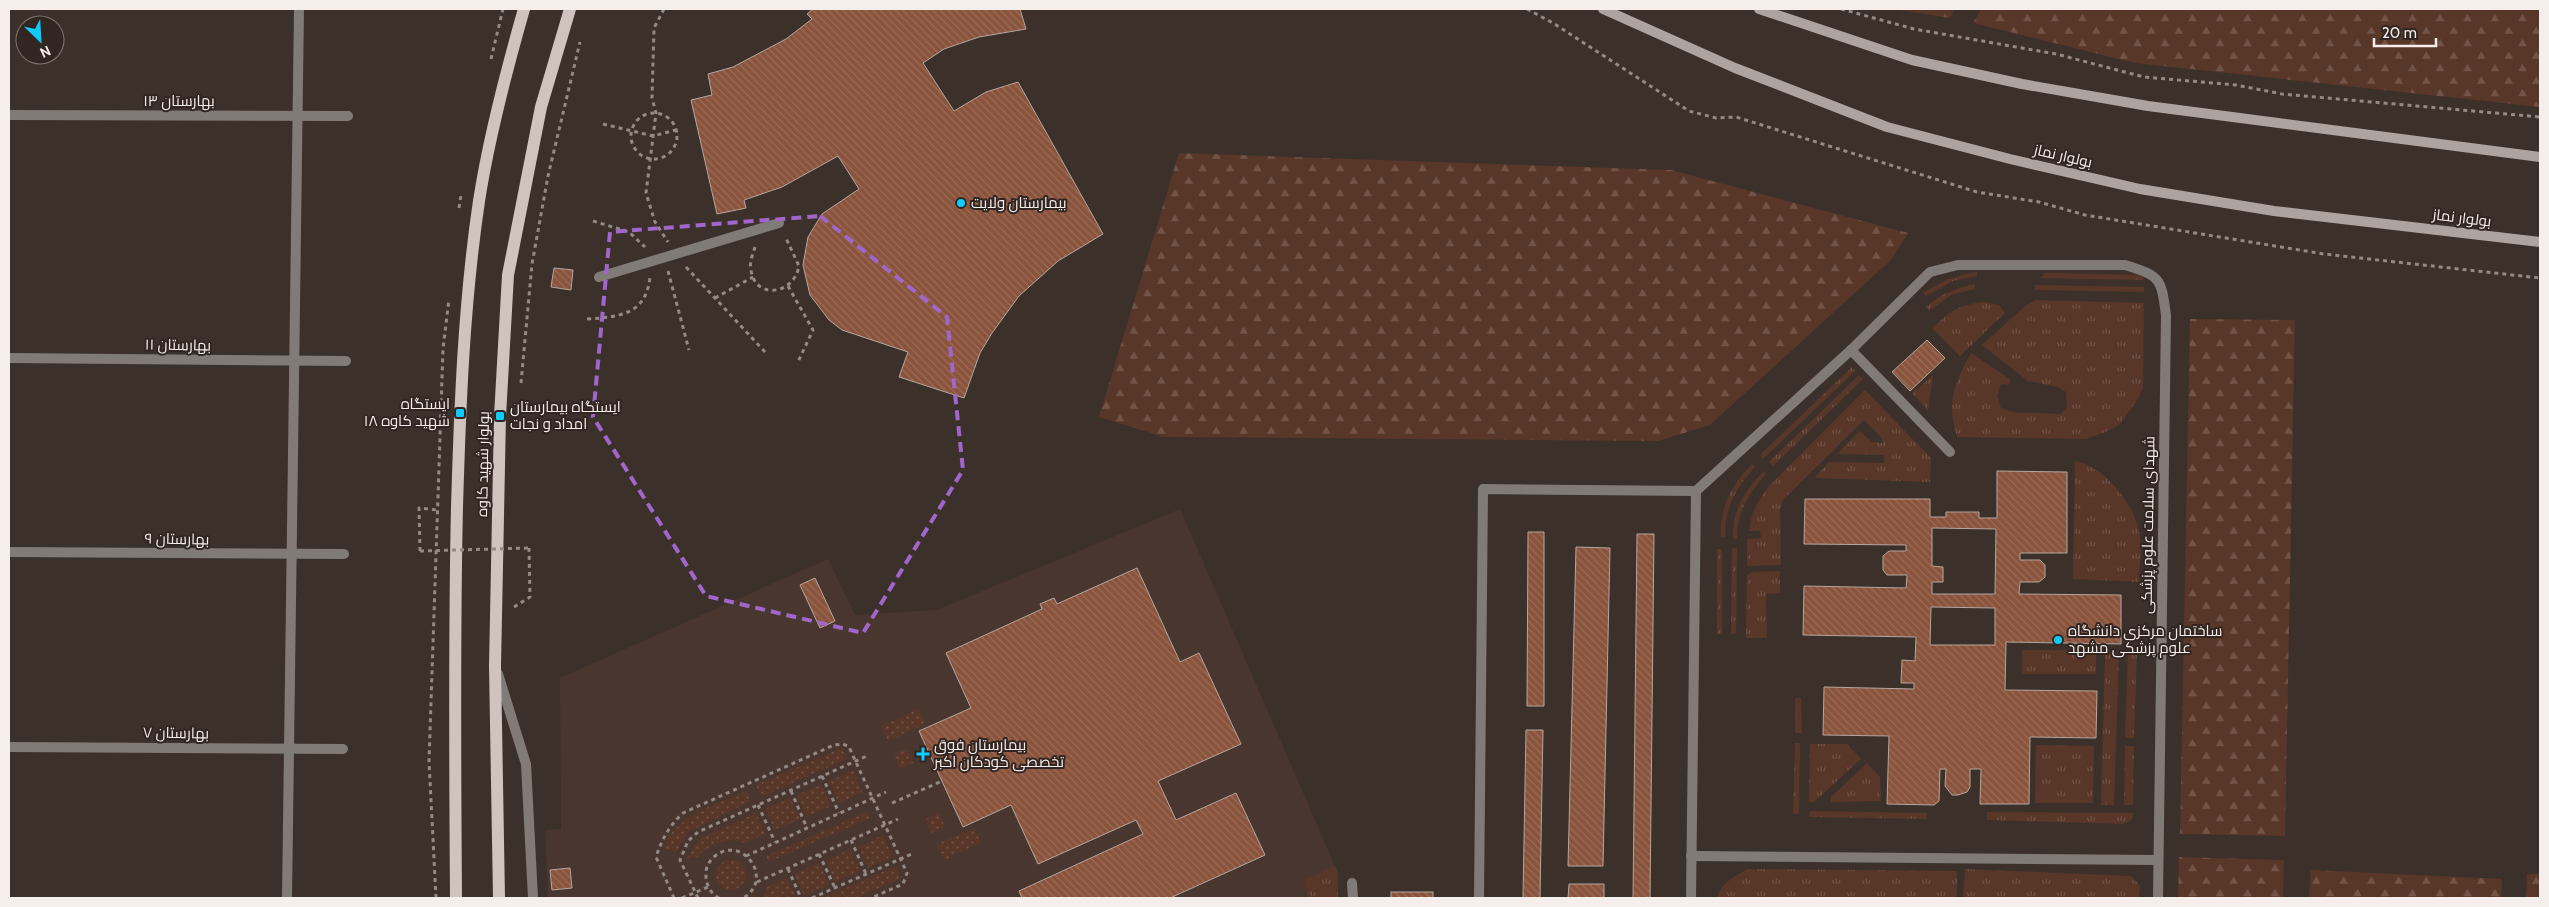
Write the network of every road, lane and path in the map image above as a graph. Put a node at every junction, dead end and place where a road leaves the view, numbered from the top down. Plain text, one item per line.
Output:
1 (299, 9) edge
2 (524, 9) edge
3 (570, 9) edge
4 (664, 9) edge
5 (1527, 9) edge
6 (1603, 9) edge
7 (1759, 9) edge
8 (1841, 9) edge
9 (581, 38) dead end
10 (656, 113) junction
11 (9, 115) edge
12 (348, 116) dead end
13 (298, 117) junction
14 (2540, 117) edge
15 (603, 124) dead end
16 (631, 130) junction
17 (676, 130) junction
18 (653, 136) junction
19 (2540, 157) edge
20 (652, 160) junction
21 (779, 223) joint
22 (760, 229) junction
23 (2540, 242) edge
24 (677, 254) junction
25 (665, 258) junction
26 (599, 277) dead end
27 (753, 277) junction
28 (2540, 278) edge
29 (788, 286) junction
30 (715, 298) junction
31 (689, 350) dead end
32 (1851, 350) junction
33 (766, 353) dead end
34 (9, 358) edge
35 (346, 361) dead end
36 (294, 362) junction
37 (796, 364) dead end
38 (520, 389) dead end
39 (1950, 452) dead end
40 (1696, 491) junction
41 (438, 510) dead end
42 (514, 540) dead end
43 (514, 550) dead end
44 (9, 552) edge
45 (344, 554) dead end
46 (292, 555) junction
47 (514, 597) dead end
48 (514, 607) junction
49 (514, 616) dead end
50 (495, 666) junction
51 (9, 747) edge
52 (289, 749) junction
53 (343, 749) dead end
54 (869, 755) dead end
55 (856, 762) junction
56 (822, 776) junction
57 (942, 781) dead end
58 (791, 791) junction
59 (886, 792) dead end
60 (874, 798) junction
61 (892, 803) dead end
62 (758, 805) junction
63 (839, 813) junction
64 (898, 819) dead end
65 (886, 824) junction
66 (807, 828) junction
67 (851, 840) junction
68 (775, 842) junction
69 (914, 853) dead end
70 (820, 854) junction
71 (746, 856) junction
72 (1691, 856) junction
73 (901, 859) junction
74 (2158, 860) junction
75 (788, 868) junction
76 (866, 874) junction
77 (757, 882) junction
78 (1352, 883) dead end
79 (708, 887) junction
80 (834, 888) junction
81 (696, 893) junction
82 (287, 898) edge
83 (456, 898) edge
84 (500, 898) edge
85 (533, 898) edge
86 (674, 898) edge
87 (682, 898) edge
88 (698, 898) edge
89 (719, 898) edge
90 (743, 898) edge
91 (801, 898) edge
92 (812, 898) edge
93 (870, 898) edge
94 (1353, 898) edge
95 (1479, 898) edge
96 (1691, 898) edge
97 (2158, 898) edge

1 - 13 street
2 - 83 main road, بولوار شهید کاوه
3 - 50 main road, بولوار شهید کاوه
4 - 10 path
5 - 28 path
6 - 23 main road, بولوار نماز
7 - 19 main road
8 - 14 path
9 - 38 path
10 - 16 path
10 - 17 path
10 - 18 path
11 - 13 street, بهارستان ۱۳
12 - 13 street, بهارستان ۱۳
13 - 36 street
15 - 16 path
16 - 18 path
16 - 20 path
17 - 18 path
17 - 20 path
18 - 20 path
20 - 24 path
21 - 22 street
21 - 29 path
22 - 24 street
22 - 27 path
24 - 25 street
24 - 30 path
25 - 26 street
25 - 31 path
27 - 29 path
27 - 30 path
29 - 37 path
30 - 33 path
32 - 39 street
32 - 40 street, شهدای سلامت علوم پزشکی
32 - 74 street, شهدای سلامت علوم پزشکی
34 - 36 street, بهارستان ۱۱
35 - 36 street, بهارستان ۱۱
36 - 46 street
40 - 72 street
40 - 95 street
41 - 48 path, bridge
42 - 43 path
44 - 46 street, بهارستان ۹
45 - 46 street, بهارستان ۹
46 - 52 street
47 - 48 path
48 - 49 path
50 - 84 main road, بولوار شهید کاوه
50 - 85 street
51 - 52 street, بهارستان ۷
52 - 53 street, بهارستان ۷
52 - 82 street
54 - 55 path
55 - 56 path
55 - 60 path
55 - 86 path
56 - 58 path
56 - 63 path
57 - 61 path
58 - 62 path
58 - 66 path
59 - 60 path
60 - 63 path
60 - 65 path
62 - 68 path
62 - 81 path
63 - 66 path
64 - 65 path
65 - 67 path
65 - 73 path
66 - 68 path
67 - 70 path
67 - 76 path
68 - 71 path
69 - 73 path
70 - 75 path
70 - 80 path
71 - 77 path
71 - 79 path
72 - 74 street
72 - 96 street
73 - 76 path
73 - 93 path
74 - 97 street, شهدای سلامت علوم پزشکی
75 - 77 path
75 - 91 path
76 - 80 path
77 - 90 path
78 - 94 street
79 - 81 path
79 - 89 path
80 - 92 path
81 - 87 path
81 - 88 path

